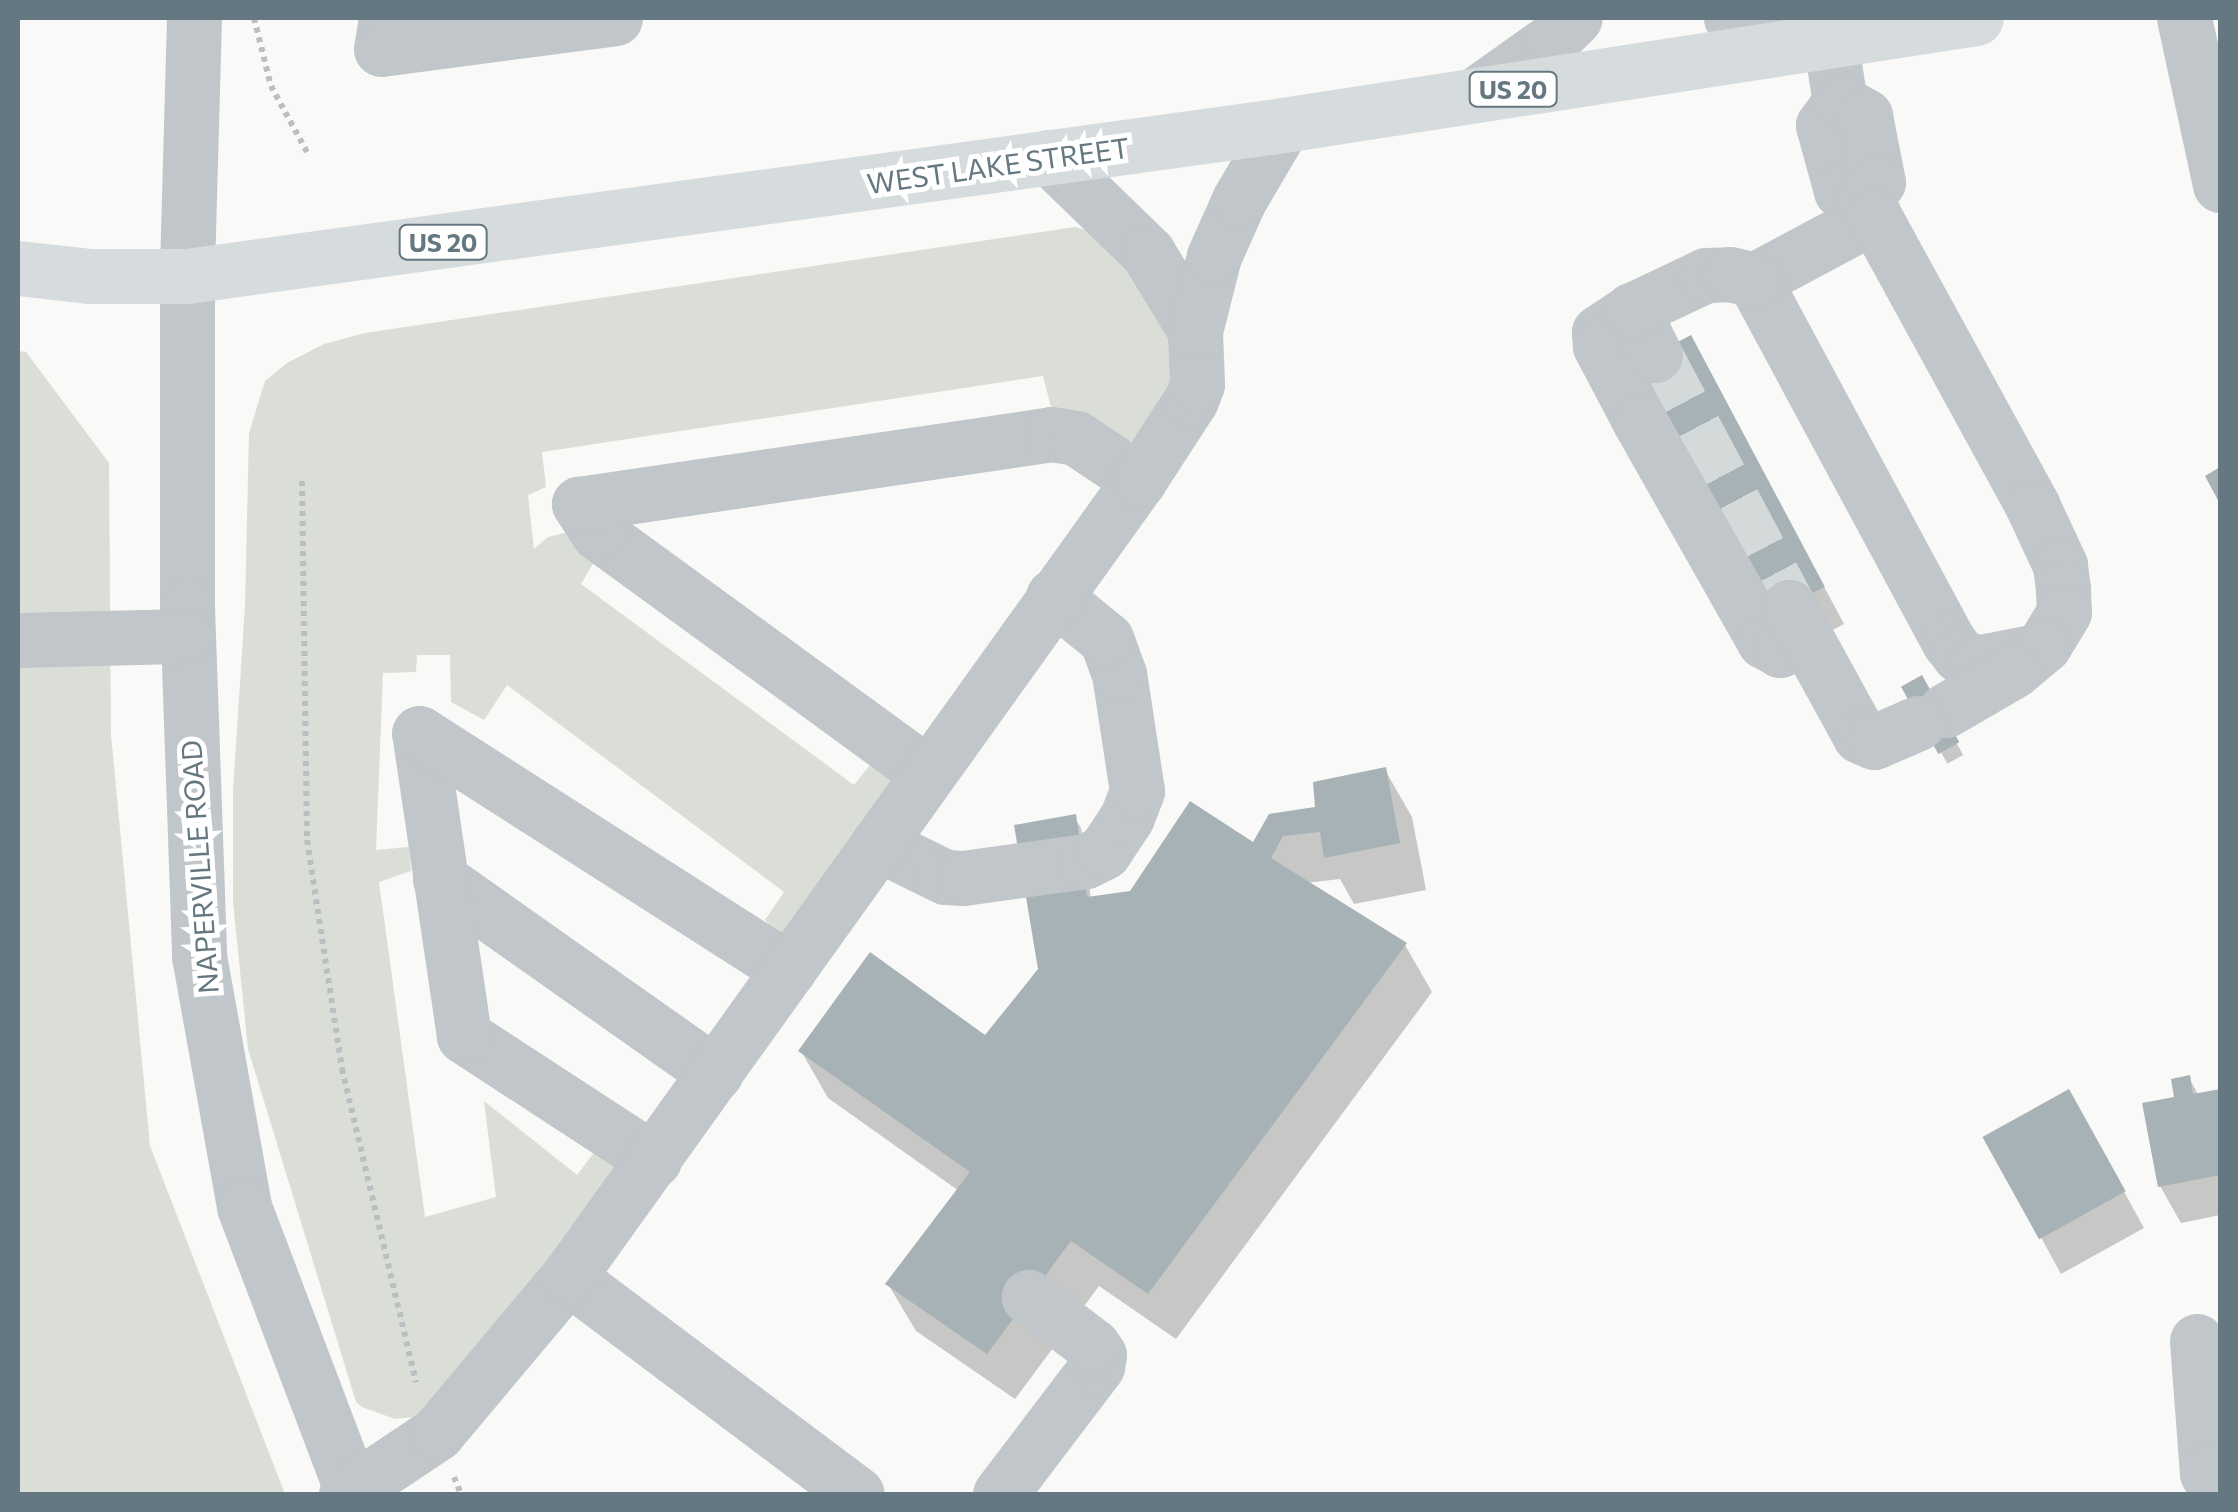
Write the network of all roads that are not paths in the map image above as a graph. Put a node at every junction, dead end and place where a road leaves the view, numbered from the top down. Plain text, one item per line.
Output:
1 (194, 18) edge
2 (386, 18) edge
3 (614, 18) edge
4 (1575, 18) edge
5 (1731, 18) edge
6 (1976, 18) edge
7 (2184, 18) edge
8 (1808, 42) junction
9 (1476, 95) junction
10 (1283, 125) junction
11 (1049, 157) junction
12 (2220, 186) edge
13 (1870, 207) junction
14 (18, 268) edge
15 (187, 276) junction
16 (1754, 280) junction
17 (1195, 331) junction
18 (1139, 480) junction
19 (1053, 596) junction
20 (187, 636) junction
21 (18, 640) edge
22 (2037, 651) junction
23 (927, 773) junction
24 (878, 844) junction
25 (440, 879) junction
26 (788, 970) junction
27 (715, 1073) junction
28 (654, 1160) junction
29 (568, 1276) junction
30 (1029, 1297) dead end
31 (2197, 1340) dead end
32 (350, 1494) edge
33 (857, 1494) edge
34 (1000, 1494) edge
35 (2218, 1494) edge

1 - 15 street, NAPERVILLE ROAD
2 - 3 street
4 - 9 street
5 - 8 street
6 - 8 highway, WEST LAKE STREET / US 20
7 - 12 street
8 - 9 highway, WEST LAKE STREET / US 20
8 - 13 street
9 - 10 highway, WEST LAKE STREET / US 20
10 - 11 highway, WEST LAKE STREET / US 20
10 - 17 street
11 - 15 highway, WEST LAKE STREET / US 20
11 - 17 street
13 - 16 street
13 - 22 street
14 - 15 highway, WEST LAKE STREET / US 20
15 - 20 street, NAPERVILLE ROAD
16 - 22 street
16 - 22 street
17 - 18 street
18 - 19 street
18 - 23 street
19 - 23 street
19 - 24 street
20 - 21 street
20 - 32 street, NAPERVILLE ROAD
23 - 24 street
24 - 26 street
25 - 26 street
25 - 27 street
25 - 28 street
26 - 27 street
27 - 28 street
28 - 29 street
29 - 32 street
29 - 33 street
30 - 34 street
31 - 35 street

